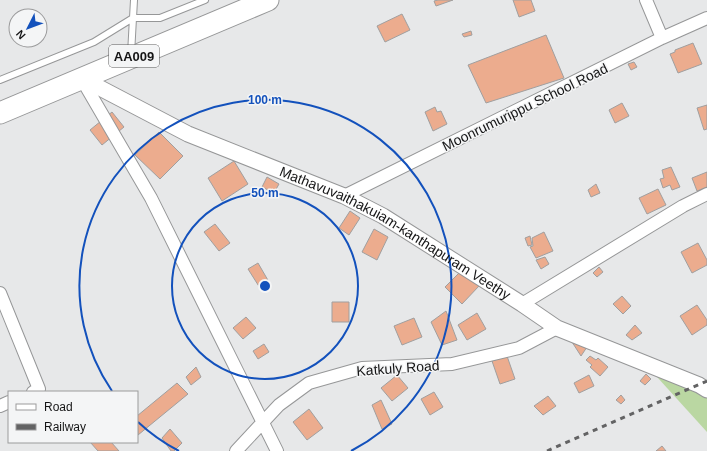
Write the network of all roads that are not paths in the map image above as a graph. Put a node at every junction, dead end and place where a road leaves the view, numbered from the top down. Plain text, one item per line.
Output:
1 (134, 0) edge
2 (205, 0) edge
3 (268, 0) edge
4 (646, 0) edge
5 (133, 18) junction
6 (707, 18) edge
7 (662, 38) junction
8 (131, 57) junction
9 (81, 78) junction
10 (0, 80) edge
11 (0, 113) edge
12 (707, 194) edge
13 (344, 196) junction
14 (0, 293) edge
15 (522, 304) junction
16 (557, 328) junction
17 (707, 390) edge
18 (35, 391) edge
19 (263, 422) junction
20 (236, 451) edge
21 (277, 451) edge

1 - 5 lane
2 - 5 lane
3 - 8 highway, AA009
4 - 7 street
5 - 8 lane
5 - 10 lane
6 - 7 street, Moonrumurippu School Road
7 - 13 street, Moonrumurippu School Road
8 - 9 highway, AA009
9 - 11 highway, AA009
9 - 13 street, Mathavuvaithakuiam-kanthapuram Veethy
9 - 19 street
12 - 15 street
13 - 15 street, Mathavuvaithakuiam-kanthapuram Veethy
14 - 18 street
15 - 16 street, Mathavuvaithakuiam-kanthapuram Veethy
16 - 17 street, Mathavuvaithakuiam-kanthapuram Veethy
16 - 19 street, Katkuly Road
19 - 20 street, Katkuly Road
19 - 21 street

